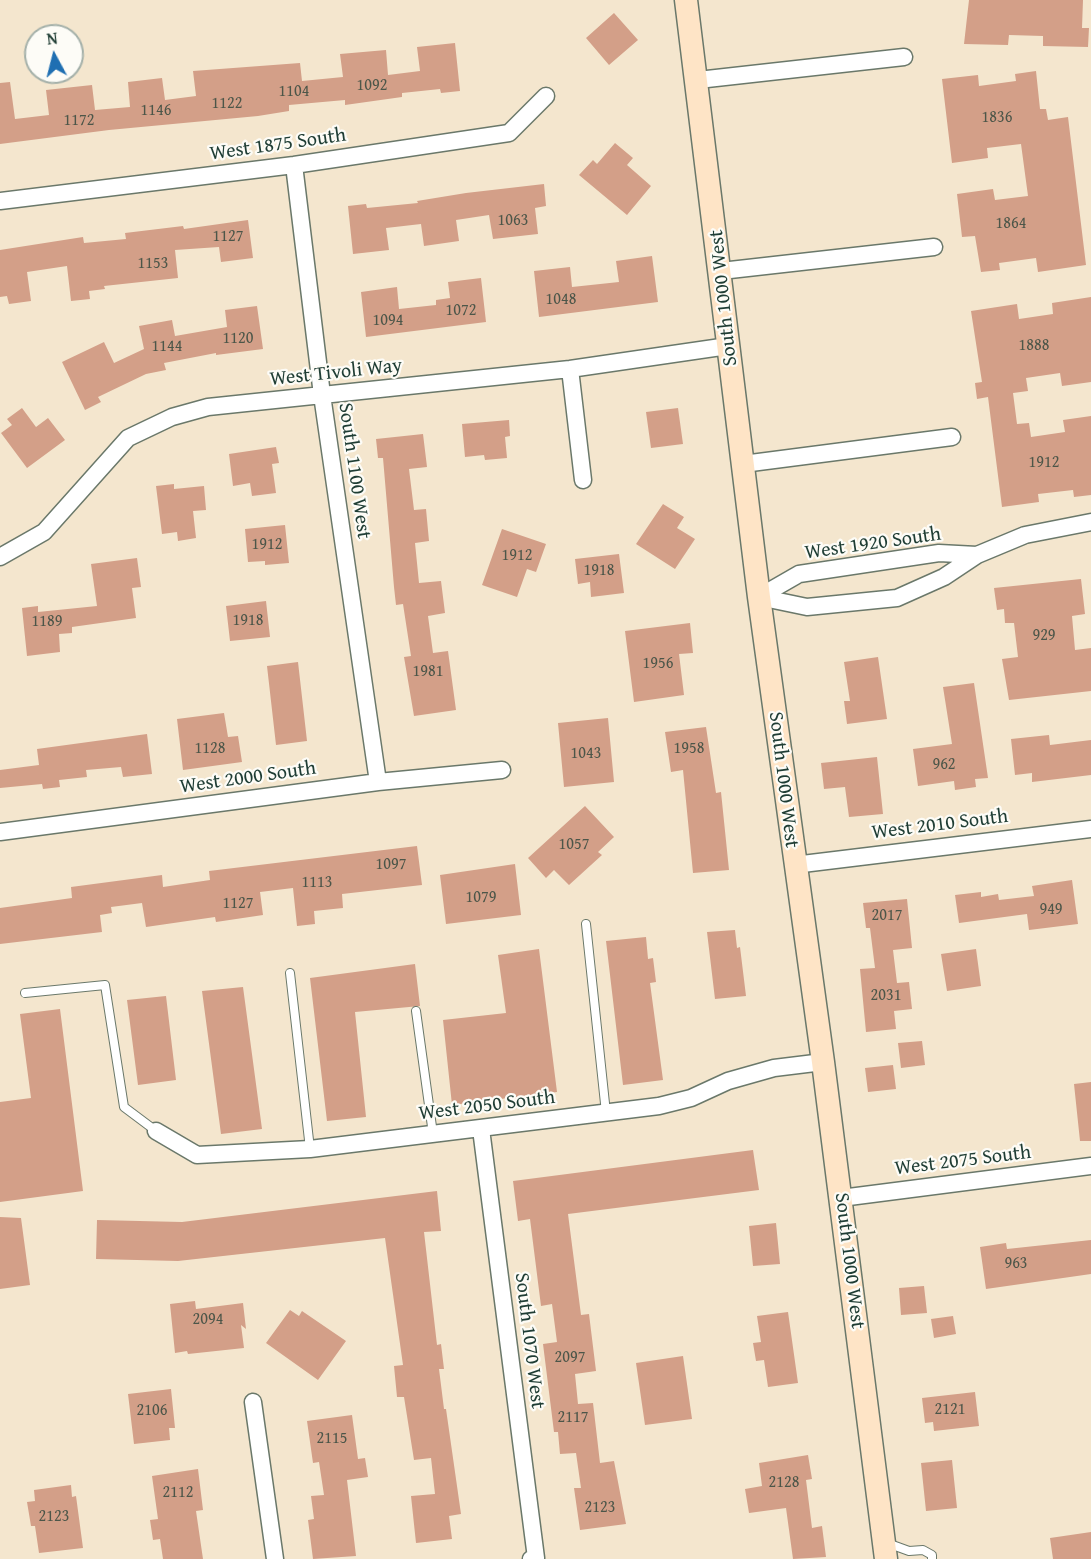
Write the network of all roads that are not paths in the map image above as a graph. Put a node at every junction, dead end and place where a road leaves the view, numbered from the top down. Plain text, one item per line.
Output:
1 (686, 0) edge
2 (904, 57) dead end
3 (698, 80) junction
4 (546, 96) dead end
5 (294, 165) junction
6 (0, 201) edge
7 (934, 247) dead end
8 (721, 271) junction
9 (729, 346) junction
10 (570, 369) junction
11 (322, 396) junction
12 (952, 437) dead end
13 (743, 464) junction
14 (583, 480) dead end
15 (1091, 522) edge
16 (977, 555) junction
17 (0, 557) edge
18 (759, 597) junction
19 (502, 770) dead end
20 (378, 782) junction
21 (1091, 829) edge
22 (0, 832) edge
23 (794, 865) junction
24 (586, 924) dead end
25 (290, 973) dead end
26 (25, 993) dead end
27 (416, 1011) dead end
28 (823, 1062) junction
29 (606, 1113) junction
30 (481, 1129) junction
31 (156, 1131) joint
32 (433, 1134) junction
33 (310, 1149) junction
34 (1091, 1166) edge
35 (841, 1197) junction
36 (253, 1402) dead end
37 (885, 1550) edge
38 (534, 1558) edge
39 (275, 1559) edge
40 (932, 1559) edge

1 - 3 main road, South 1000 West
2 - 3 street
3 - 8 main road, South 1000 West
4 - 5 street, West 1875 South
5 - 6 street, West 1875 South
5 - 11 street, South 1100 West
7 - 8 street
8 - 9 main road, South 1000 West
9 - 10 street, West Tivoli Way
9 - 13 main road, South 1000 West
10 - 11 street, West Tivoli Way
10 - 14 street
11 - 17 street, West Tivoli Way
11 - 20 street, South 1100 West
12 - 13 street
13 - 18 main road, South 1000 West
15 - 16 street, West 1920 South
16 - 18 street, West 1920 South
16 - 18 street, West 1920 South
18 - 23 main road, South 1000 West
19 - 20 street, West 2000 South
20 - 22 street, West 2000 South
21 - 23 street, West 2010 South
23 - 28 main road, South 1000 West
24 - 29 lane
25 - 33 lane
26 - 31 lane
27 - 32 lane
28 - 29 street, West 2050 South
28 - 35 main road, South 1000 West
29 - 30 street, West 2050 South
30 - 32 street, West 2050 South
30 - 38 street, South 1070 West
31 - 33 street, West 2050 South
32 - 33 street, West 2050 South
34 - 35 street, West 2075 South
35 - 37 main road, South 1000 West
36 - 39 street
37 - 40 lane

